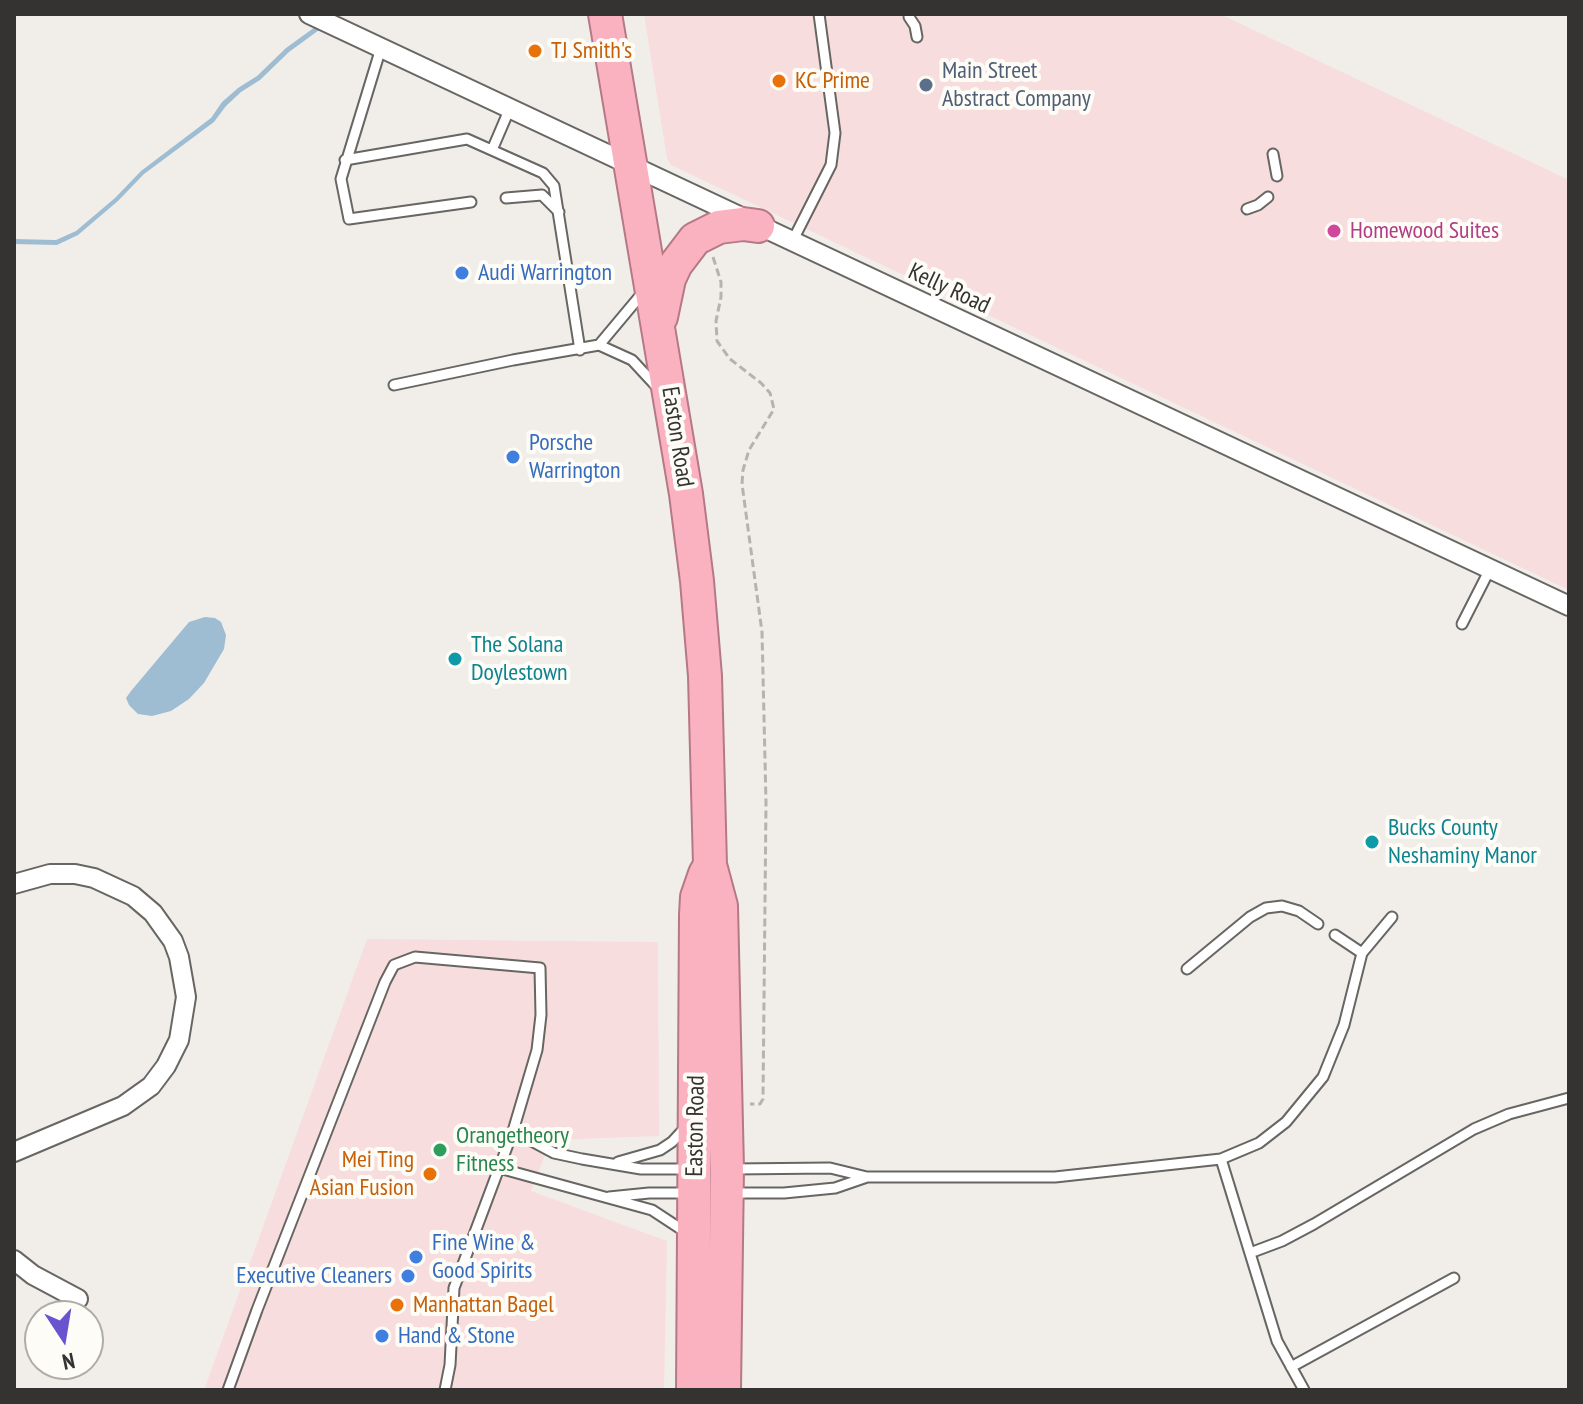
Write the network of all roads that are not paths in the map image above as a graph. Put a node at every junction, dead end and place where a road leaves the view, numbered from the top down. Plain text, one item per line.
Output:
1 (309, 14) edge
2 (605, 14) edge
3 (819, 14) edge
4 (909, 17) dead end
5 (917, 37) dead end
6 (381, 48) junction
7 (510, 108) junction
8 (492, 150) junction
9 (1273, 154) dead end
10 (345, 160) junction
11 (631, 166) junction
12 (1277, 176) dead end
13 (1268, 197) dead end
14 (506, 198) dead end
15 (471, 202) dead end
16 (1247, 209) dead end
17 (559, 212) junction
18 (758, 226) junction
19 (792, 242) junction
20 (651, 285) junction
21 (659, 332) junction
22 (599, 345) junction
23 (580, 350) junction
24 (394, 385) dead end
25 (671, 402) junction
26 (1490, 569) junction
27 (1569, 606) edge
28 (1462, 624) dead end
29 (710, 865) junction
30 (14, 884) edge
31 (1392, 917) dead end
32 (1318, 924) dead end
33 (1335, 935) dead end
34 (1362, 953) junction
35 (1187, 969) dead end
36 (1569, 1098) edge
37 (696, 1103) junction
38 (513, 1131) junction
39 (14, 1152) edge
40 (1221, 1159) junction
41 (614, 1164) junction
42 (499, 1168) junction
43 (867, 1177) junction
44 (711, 1181) junction
45 (609, 1197) junction
46 (695, 1238) junction
47 (1250, 1253) junction
48 (14, 1260) edge
49 (1454, 1278) dead end
50 (78, 1299) dead end
51 (1291, 1367) junction
52 (228, 1390) edge
53 (445, 1390) edge
54 (693, 1390) edge
55 (724, 1390) edge
56 (1304, 1390) edge

1 - 6 street, Kelly Road
2 - 11 highway, Easton Road
3 - 19 lane
4 - 5 lane
6 - 7 street, Kelly Road
6 - 10 lane
7 - 8 lane
7 - 11 street, Kelly Road
8 - 10 lane
8 - 17 lane
9 - 12 lane
10 - 15 lane
11 - 18 street, Kelly Road
11 - 20 highway, Easton Road
13 - 16 lane
14 - 17 lane
17 - 23 lane
18 - 19 street, Kelly Road
18 - 21 highway
19 - 26 street, Kelly Road
20 - 21 highway, Easton Road
20 - 22 lane
21 - 25 highway, Easton Road
22 - 23 lane
22 - 25 lane
23 - 24 lane
25 - 29 highway, Easton Road
26 - 27 street, Kelly Road
26 - 28 lane
29 - 37 highway, Easton Road
29 - 44 highway, Easton Road
30 - 39 street
31 - 34 lane
32 - 35 lane
33 - 34 lane
34 - 40 lane
36 - 47 lane
37 - 41 lane
37 - 44 highway, Easton Road
38 - 41 lane
38 - 42 lane
38 - 52 lane
40 - 43 lane
40 - 47 lane
41 - 44 lane
42 - 45 lane
42 - 53 lane
43 - 44 lane
43 - 44 lane
44 - 45 lane
44 - 46 highway, Easton Road
44 - 55 highway, Easton Road
45 - 46 lane
46 - 54 highway, Easton Road
47 - 51 lane
48 - 50 street
49 - 51 lane
51 - 56 lane

